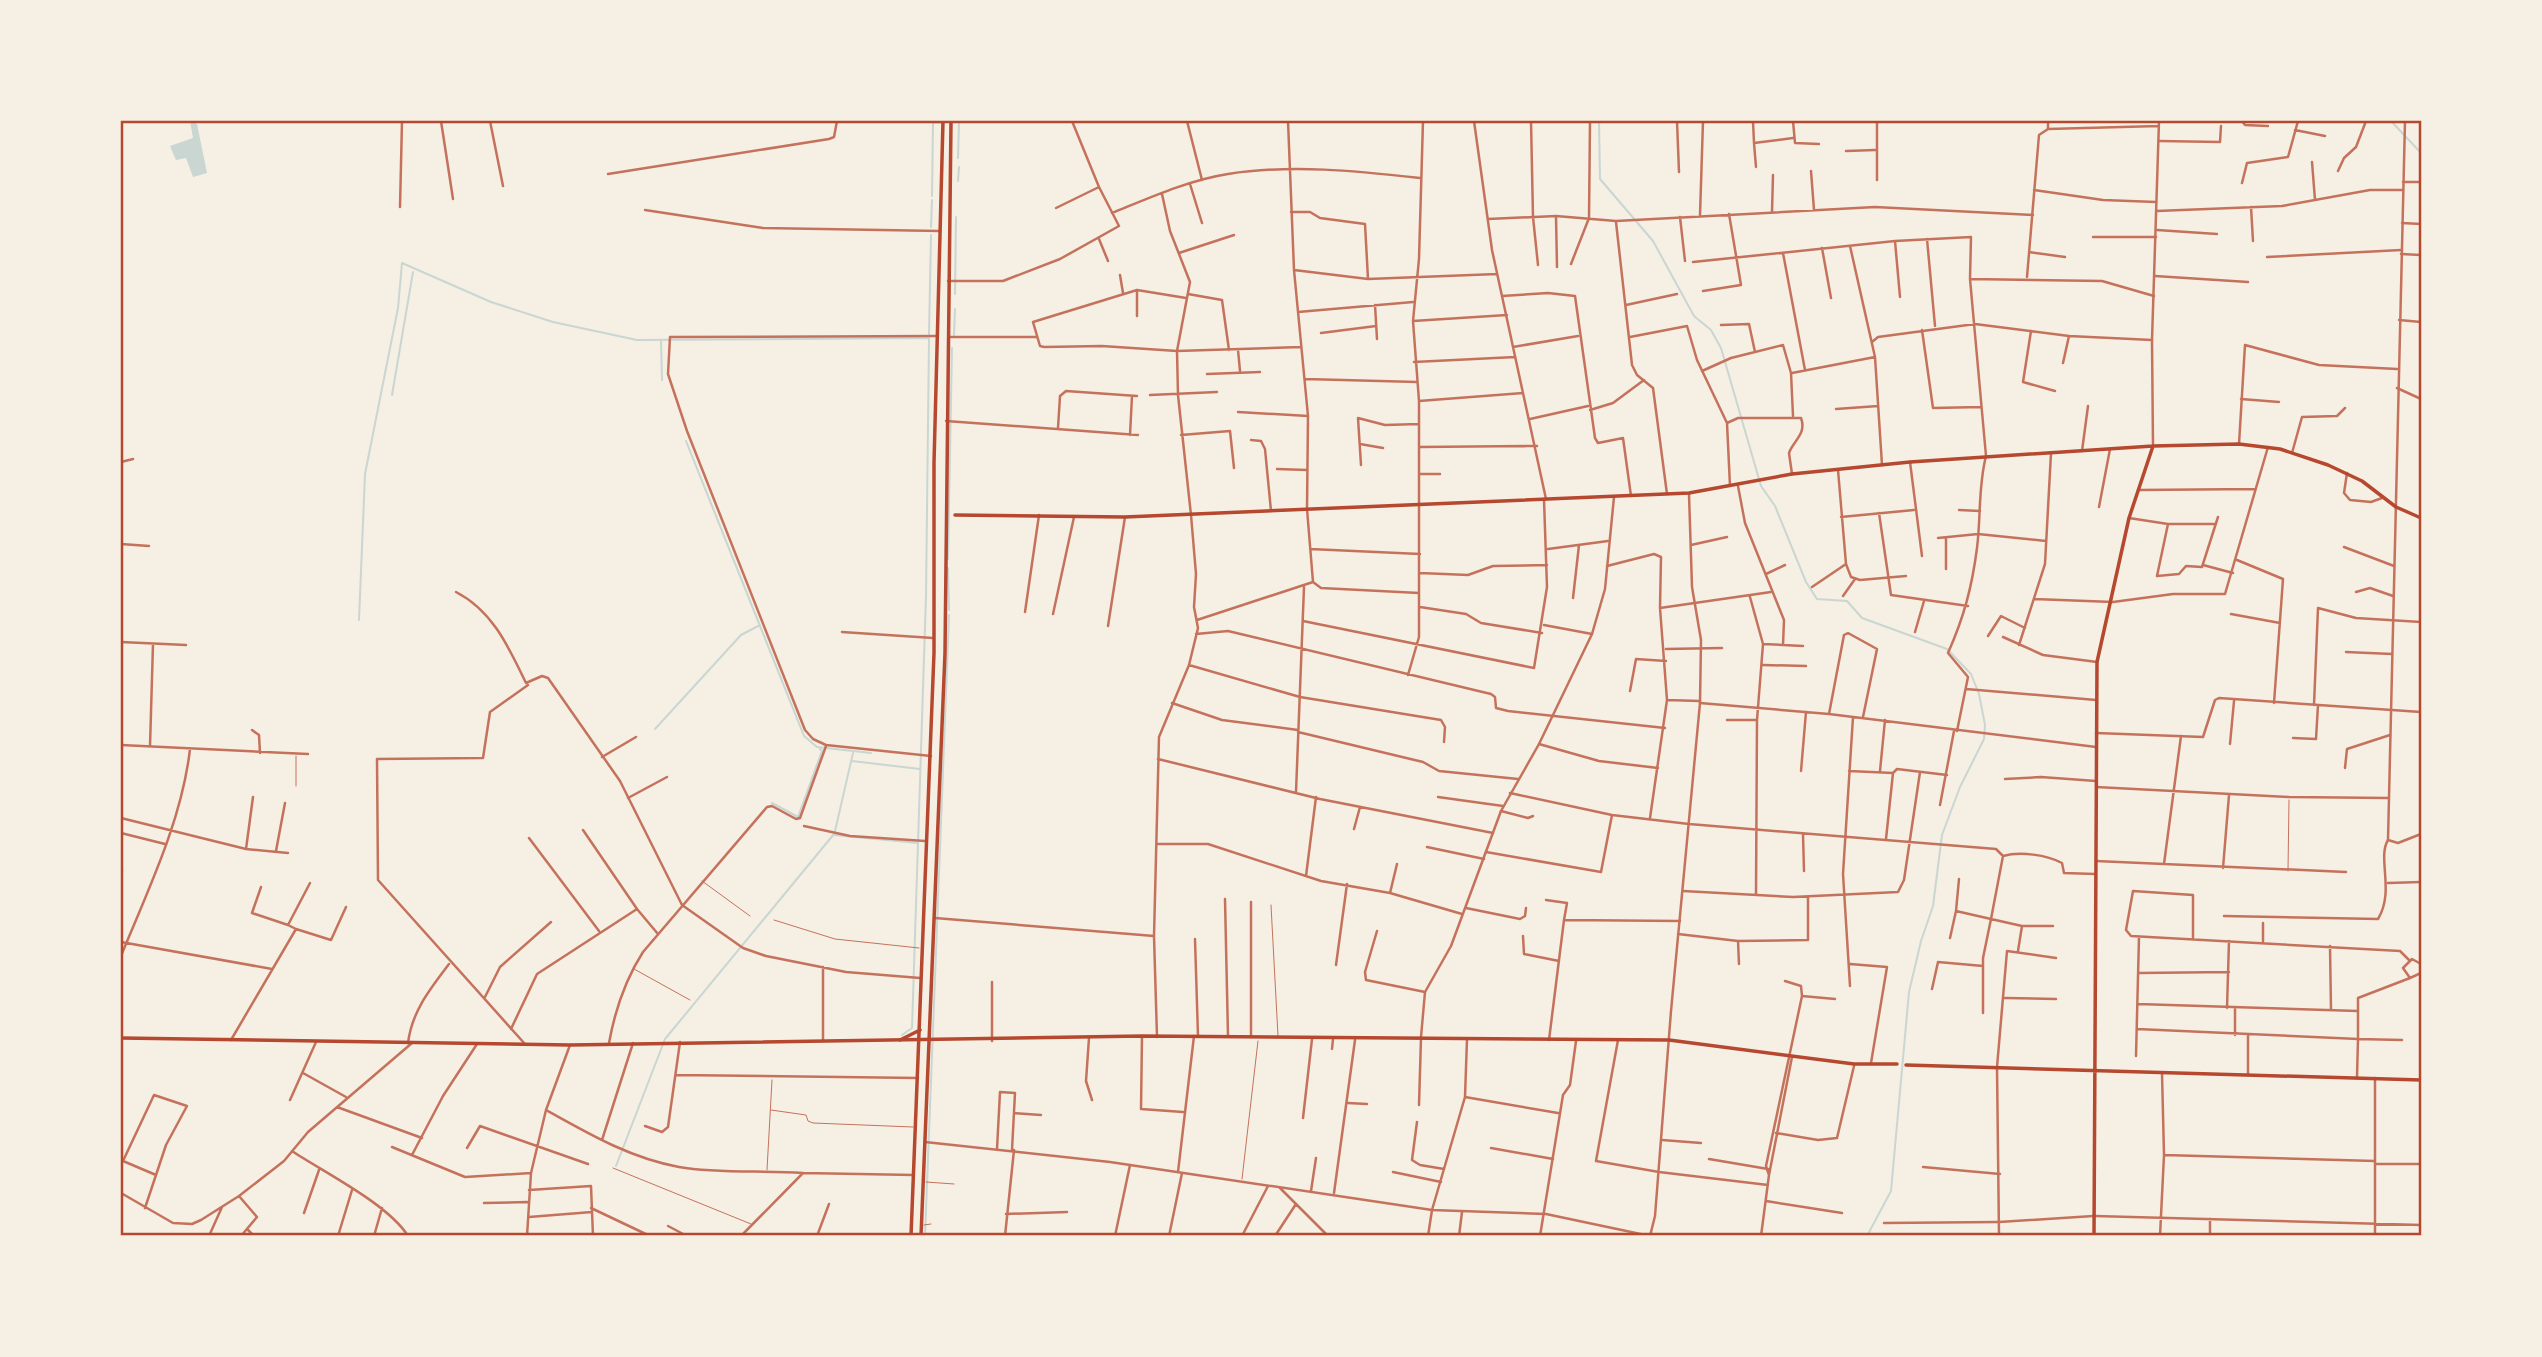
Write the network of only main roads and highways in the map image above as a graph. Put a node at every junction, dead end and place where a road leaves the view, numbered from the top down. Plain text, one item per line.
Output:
1 (943, 121) edge
2 (951, 121) edge
3 (2153, 446) junction
4 (955, 514) road end
5 (2421, 518) edge
6 (934, 653) junction
7 (945, 653) junction
8 (920, 1030) junction
9 (121, 1038) edge
10 (900, 1040) junction
11 (920, 1040) junction
12 (930, 1040) junction
13 (1897, 1065) road end
14 (1906, 1065) road end
15 (2095, 1070) junction
16 (2421, 1080) edge
17 (911, 1236) edge
18 (921, 1236) edge
19 (2094, 1236) edge

1 - 6 main road
2 - 7 main road
3 - 4 main road
3 - 5 main road
3 - 15 main road
6 - 7 main road
6 - 8 main road
7 - 12 main road
8 - 10 main road
8 - 11 main road
9 - 10 main road
10 - 11 main road
11 - 12 main road
11 - 17 main road
12 - 13 main road
12 - 18 main road
14 - 15 main road
15 - 16 main road
15 - 19 main road

